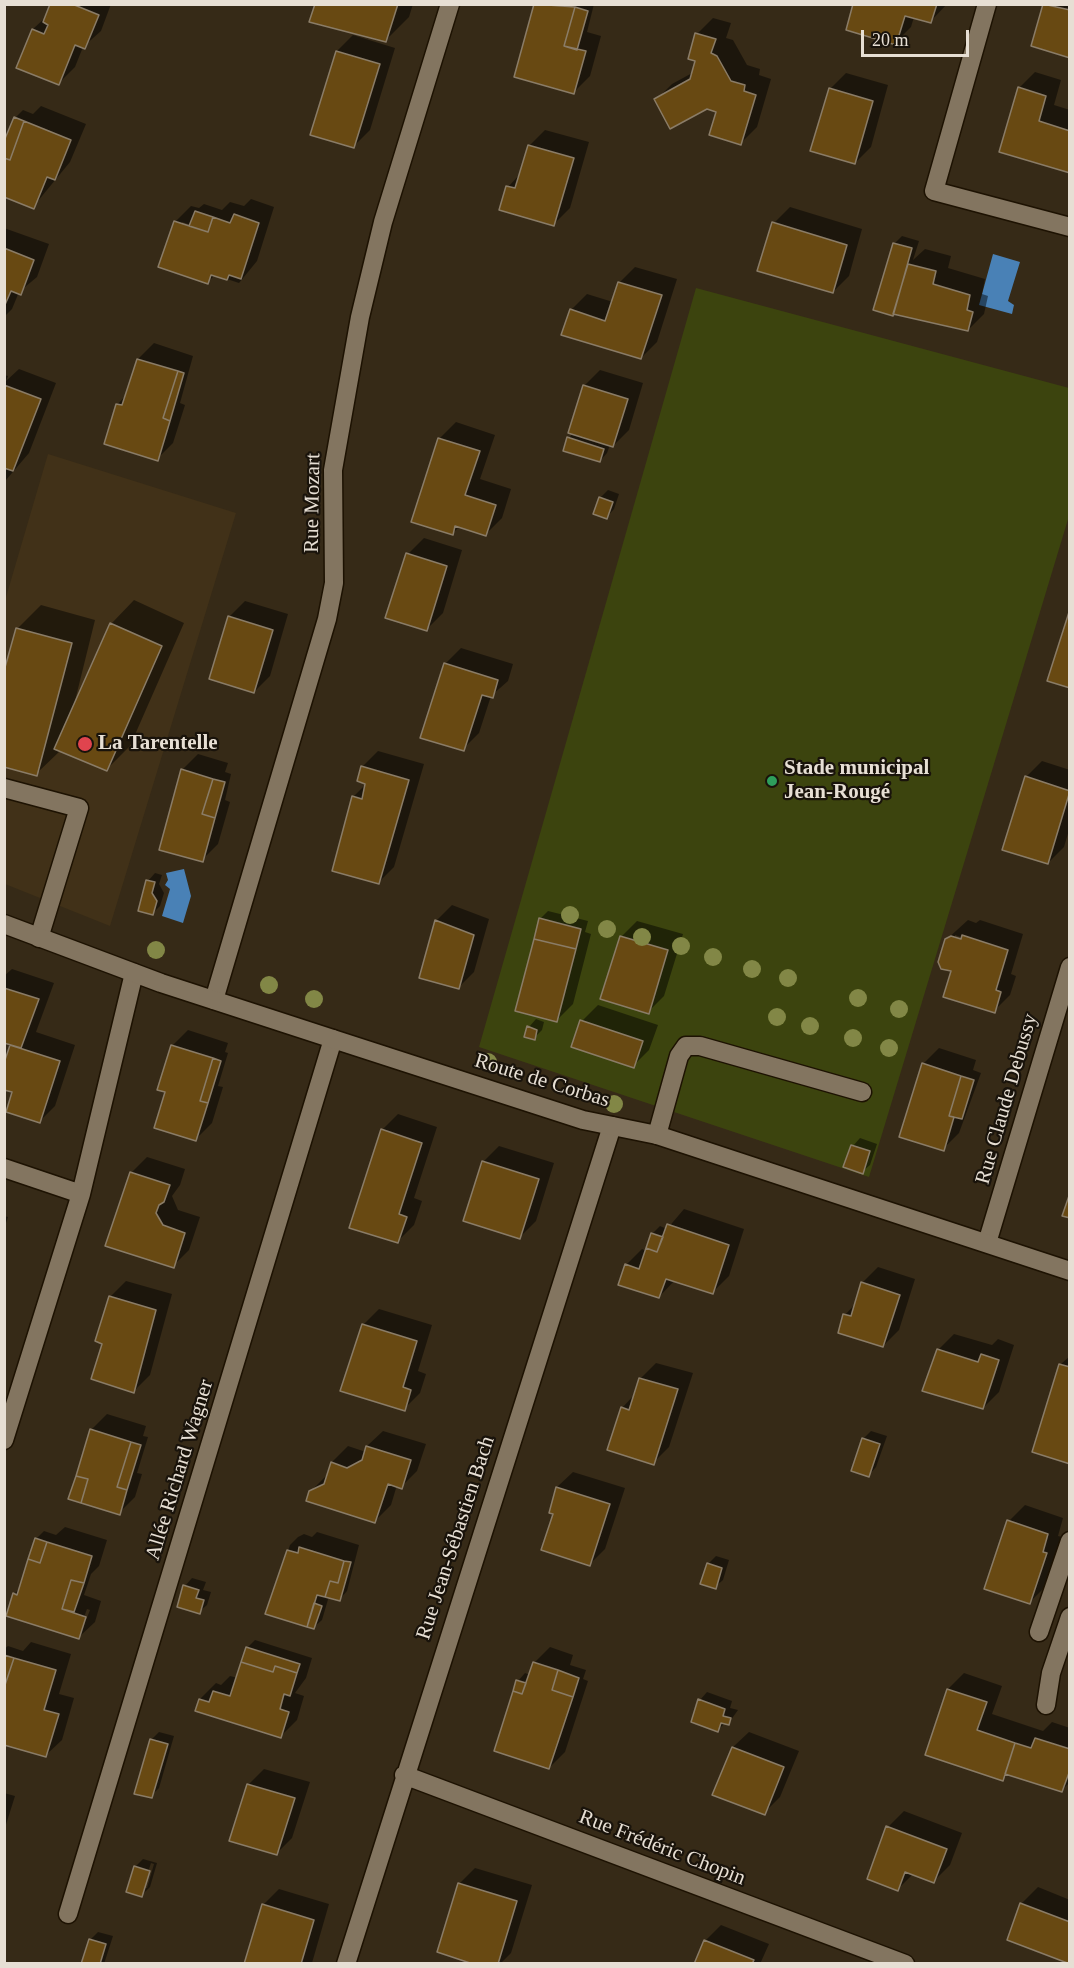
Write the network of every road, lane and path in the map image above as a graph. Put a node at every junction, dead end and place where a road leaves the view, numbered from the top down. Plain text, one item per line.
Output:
1 (450, 4) edge
2 (987, 4) edge
3 (1070, 227) edge
4 (4, 788) edge
5 (4, 924) edge
6 (39, 938) junction
7 (1070, 967) edge
8 (134, 973) junction
9 (214, 1000) junction
10 (333, 1039) junction
11 (862, 1092) dead end
12 (612, 1126) junction
13 (657, 1135) junction
14 (4, 1168) edge
15 (81, 1194) junction
16 (987, 1243) junction
17 (1070, 1271) edge
18 (4, 1440) edge
19 (1070, 1541) edge
20 (1070, 1617) edge
21 (1039, 1632) dead end
22 (1046, 1705) dead end
23 (404, 1775) junction
24 (68, 1914) dead end
25 (346, 1964) edge
26 (905, 1964) edge

1 - 9 street, Rue Mozart
2 - 3 street
4 - 6 street
5 - 6 street, Route de Corbas
6 - 8 street, Route de Corbas
7 - 16 street, Rue Claude Debussy
8 - 9 street, Route de Corbas
8 - 15 street
9 - 10 street, Route de Corbas
10 - 12 street, Route de Corbas
10 - 24 street, Allée Richard Wagner
11 - 13 street
12 - 13 street, Route de Corbas
12 - 23 street, Rue Jean-Sébastien Bach
13 - 16 street, Route de Corbas
14 - 15 street
15 - 18 street
16 - 17 street, Route de Corbas
19 - 21 street
20 - 22 street
23 - 25 street, Rue Jean-Sébastien Bach
23 - 26 street, Rue Frédéric Chopin

